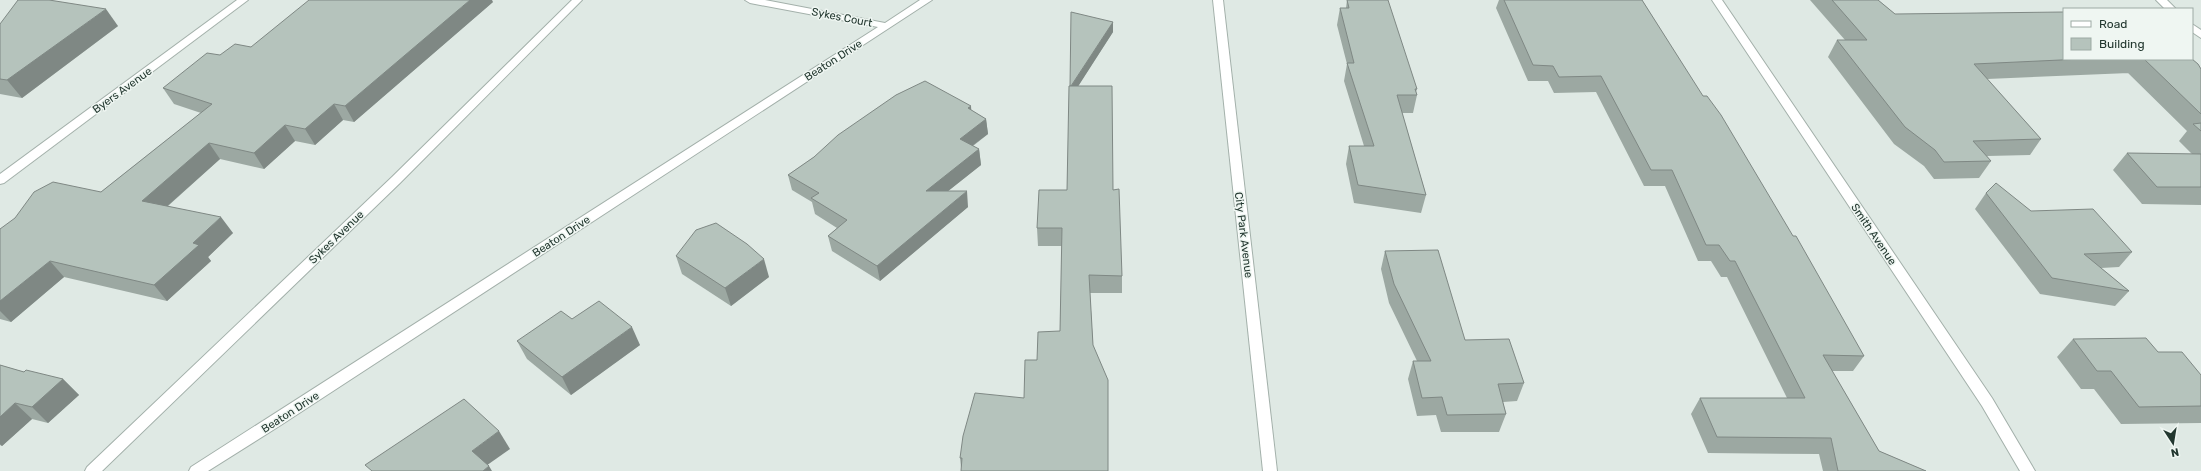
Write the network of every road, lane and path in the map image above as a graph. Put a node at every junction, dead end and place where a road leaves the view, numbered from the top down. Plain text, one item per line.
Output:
1 (243, 0) edge
2 (577, 0) edge
3 (750, 0) edge
4 (927, 0) edge
5 (1218, 0) edge
6 (1717, 0) edge
7 (2161, 0) edge
8 (2171, 8) edge
9 (887, 26) junction
10 (2193, 28) edge
11 (2201, 35) edge
12 (0, 180) edge
13 (92, 471) edge
14 (196, 471) edge
15 (1270, 471) edge
16 (2028, 471) edge

1 - 12 street, Byers Avenue
2 - 13 street, Sykes Avenue
3 - 9 street, Sykes Court
4 - 9 street, Beaton Drive
5 - 15 street, City Park Avenue
6 - 16 street, Smith Avenue
7 - 8 street
9 - 14 street, Beaton Drive
10 - 11 street

